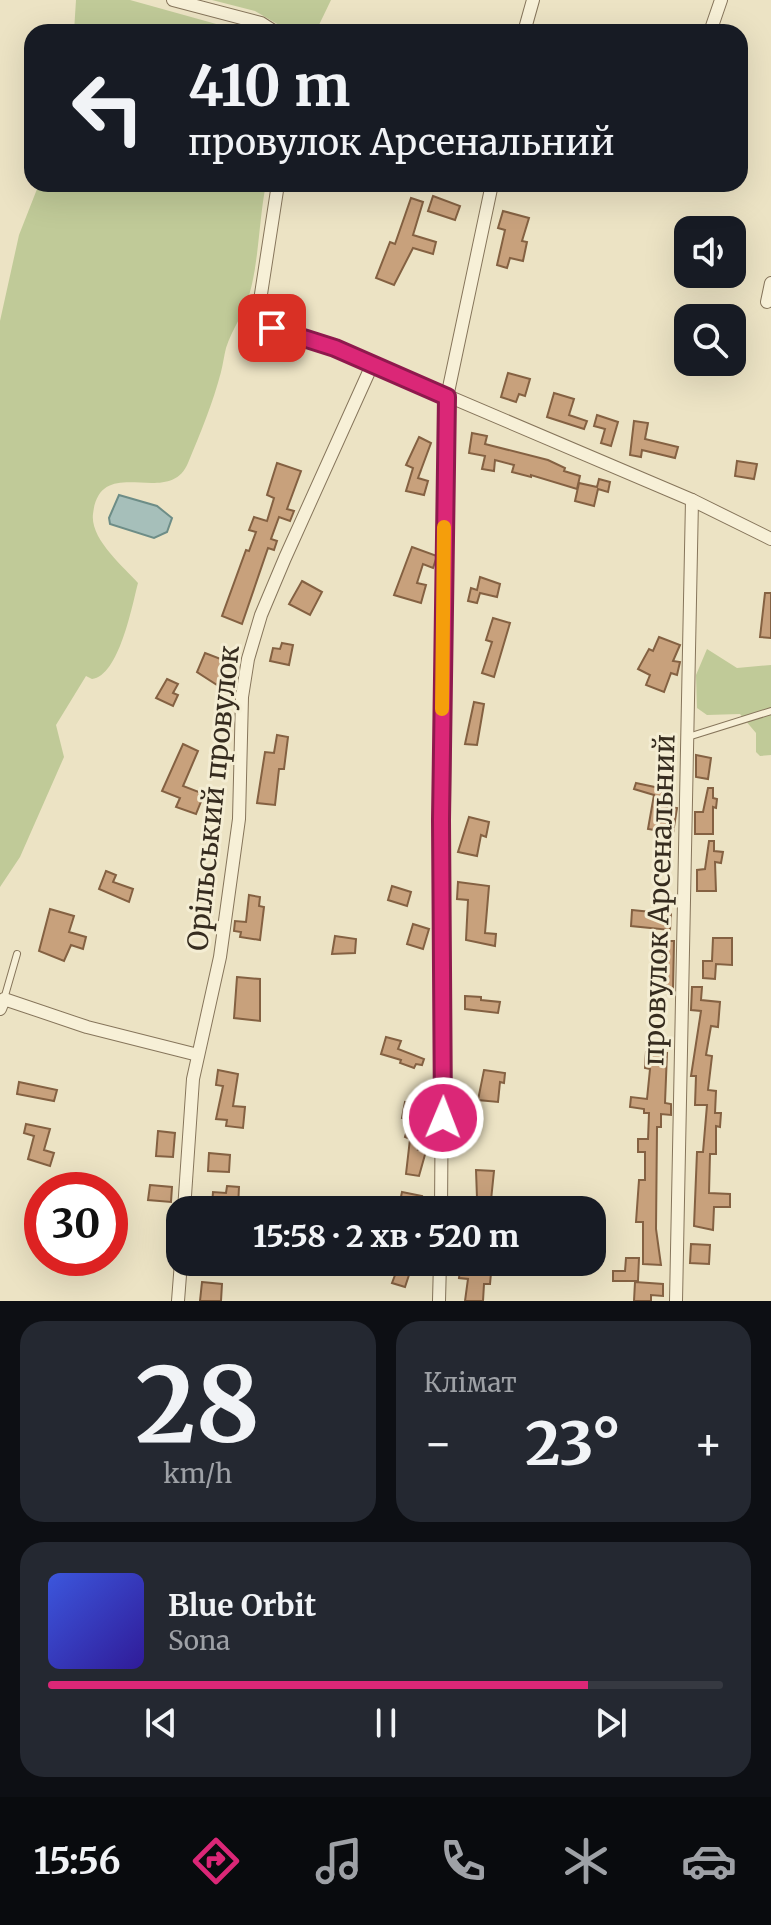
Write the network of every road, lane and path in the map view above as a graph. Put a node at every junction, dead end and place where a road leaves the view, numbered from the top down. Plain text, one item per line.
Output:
1 (173, 0) edge
2 (533, 0) edge
3 (721, 0) edge
4 (263, 24) edge
5 (526, 24) edge
6 (713, 24) edge
7 (277, 192) edge
8 (490, 192) edge
9 (771, 283) edge
10 (767, 302) dead end
11 (372, 365) junction
12 (447, 397) junction
13 (692, 500) junction
14 (771, 539) edge
15 (771, 711) edge
16 (688, 737) junction
17 (17, 954) dead end
18 (2, 1004) edge
19 (198, 1055) junction
20 (185, 1196) edge
21 (441, 1196) edge
22 (180, 1276) edge
23 (440, 1276) edge
24 (178, 1301) edge
25 (439, 1301) edge
26 (676, 1301) edge

1 - 4 street
2 - 5 street
3 - 6 street
7 - 11 street
8 - 12 street
9 - 10 street
11 - 12 street
11 - 19 street, Орільський провулок
12 - 13 street
12 - 21 street
13 - 14 street
13 - 16 street, провулок Арсенальний
15 - 16 lane
16 - 26 street, провулок Арсенальний
17 - 18 lane
18 - 19 street
19 - 20 street, Орільський провулок
22 - 24 street
23 - 25 street

